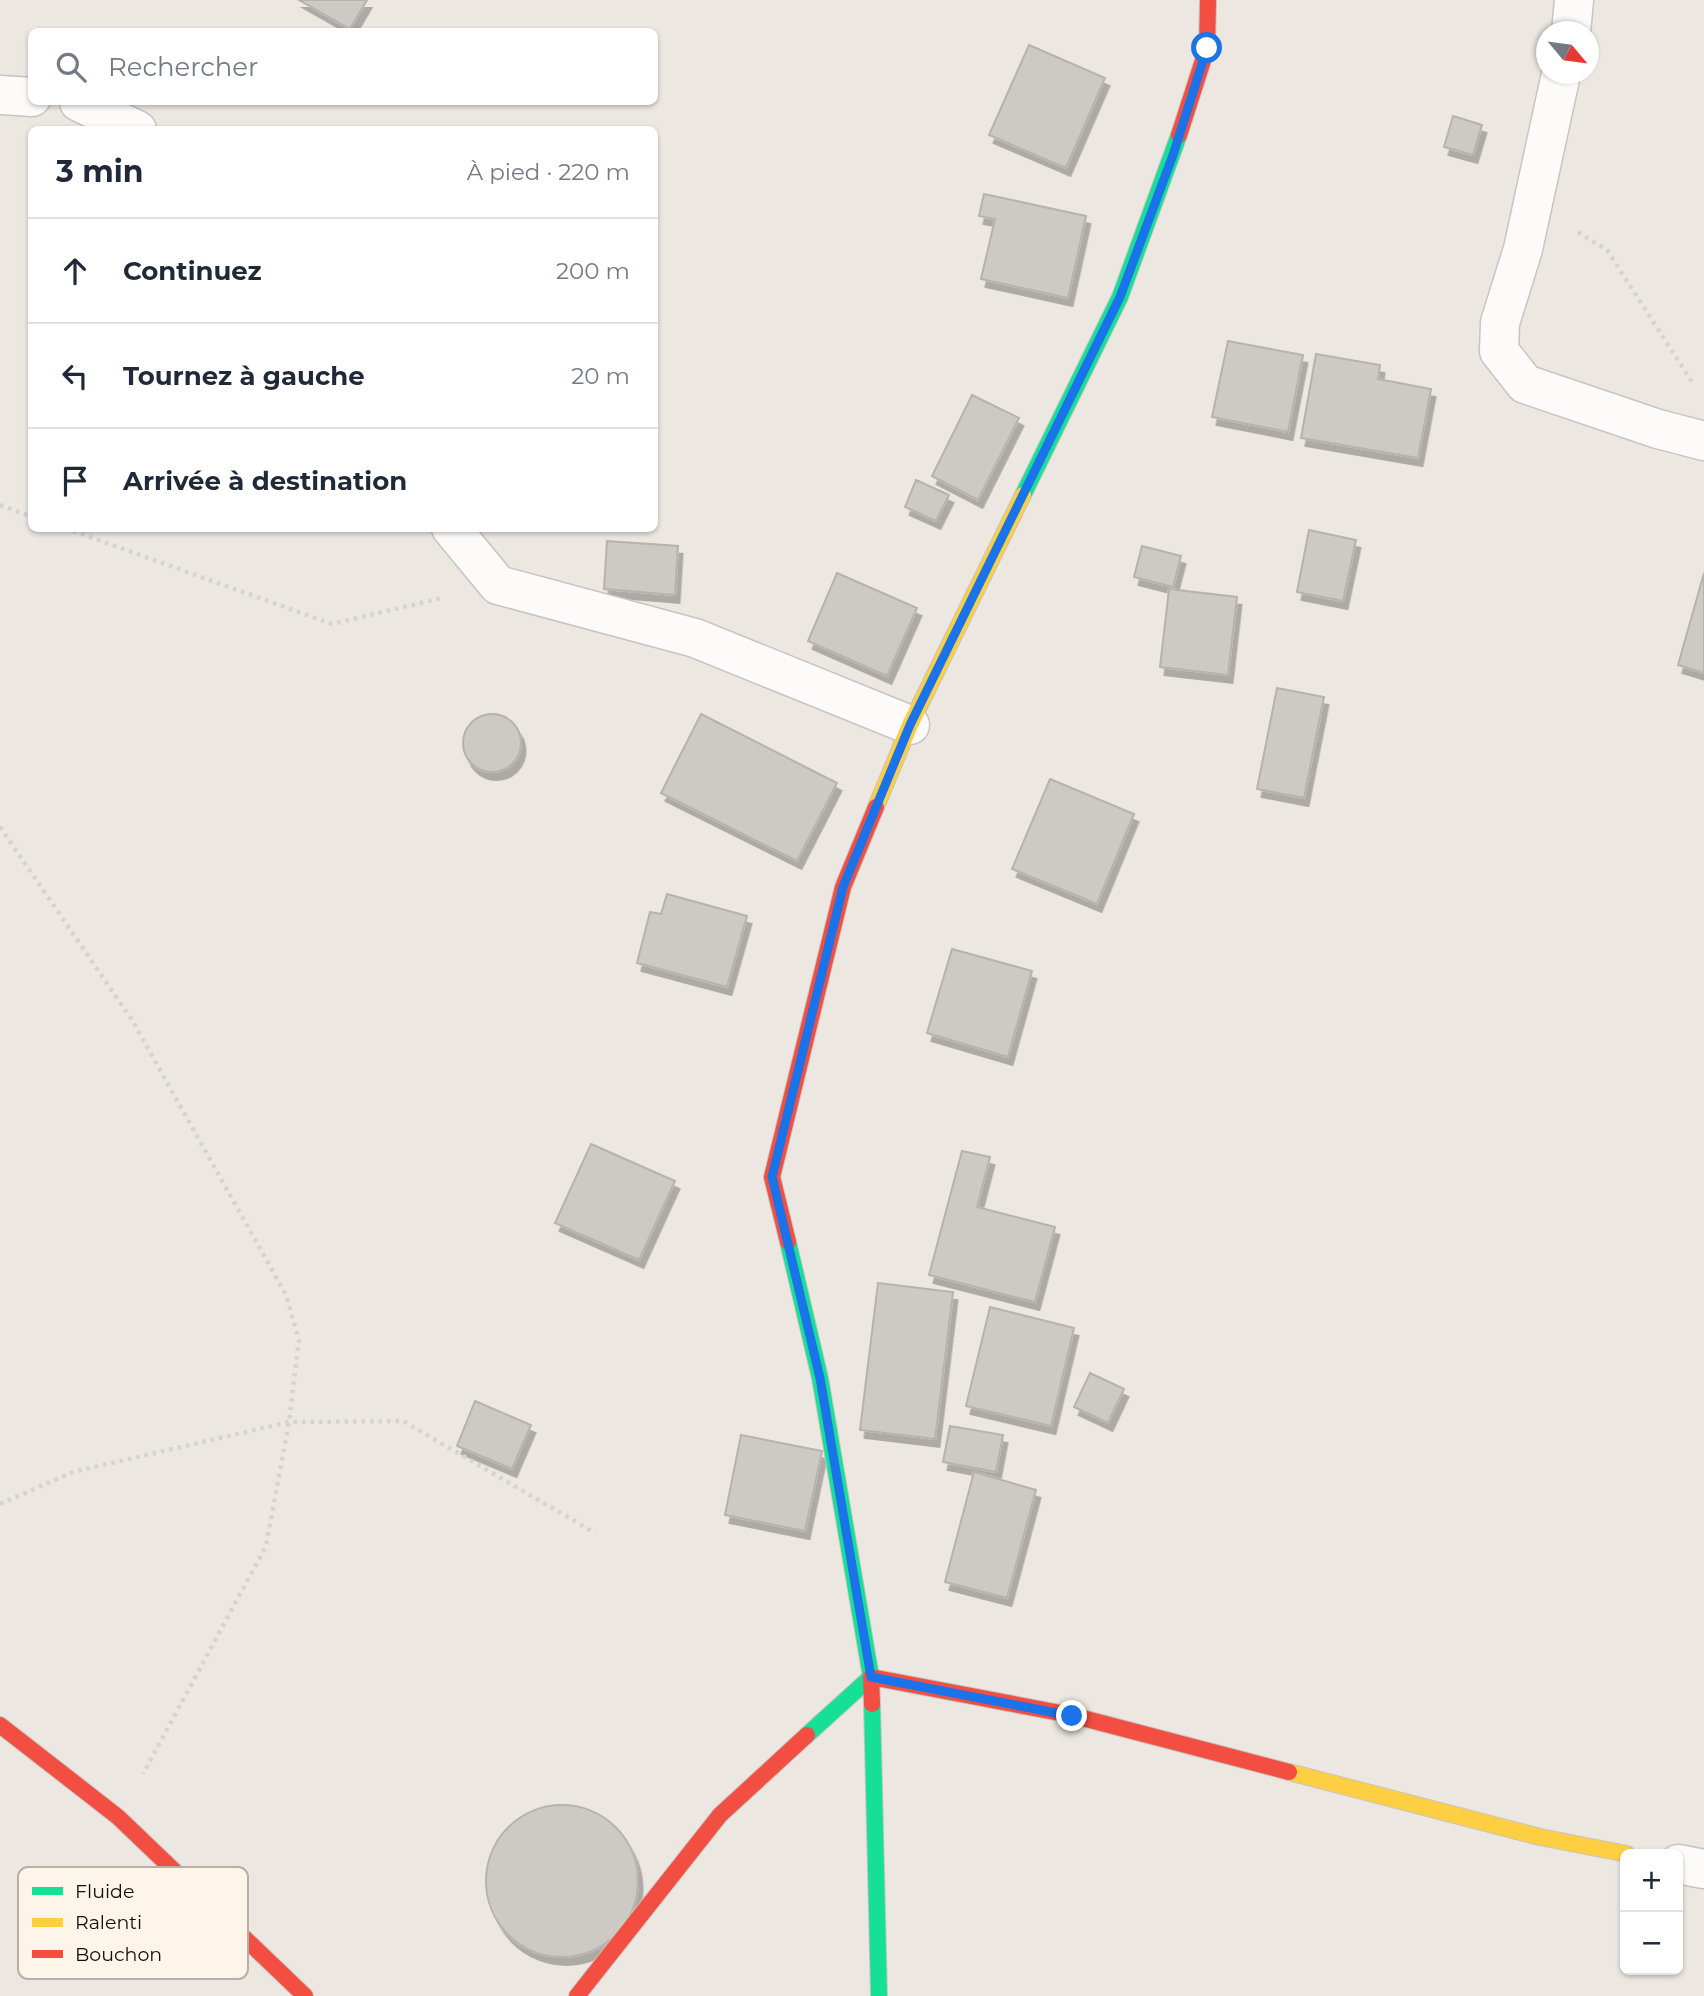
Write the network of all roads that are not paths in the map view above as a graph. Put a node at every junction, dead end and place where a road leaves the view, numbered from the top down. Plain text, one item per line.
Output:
1 (1208, 0) edge
2 (1559, 84) edge
3 (0, 95) edge
4 (28, 97) edge
5 (85, 105) edge
6 (129, 126) edge
7 (1704, 441) edge
8 (454, 532) edge
9 (910, 725) junction
10 (871, 1677) junction
11 (0, 1725) edge
12 (1620, 1853) edge
13 (1683, 1865) edge
14 (169, 1867) edge
15 (1704, 1869) edge
16 (248, 1942) edge
17 (305, 1996) edge
18 (577, 1996) edge
19 (879, 1996) edge

1 - 9 street
2 - 7 street
3 - 4 street
5 - 6 street
8 - 9 street
9 - 10 street
10 - 12 street
10 - 18 street
10 - 19 street
11 - 14 street
13 - 15 street
16 - 17 street

